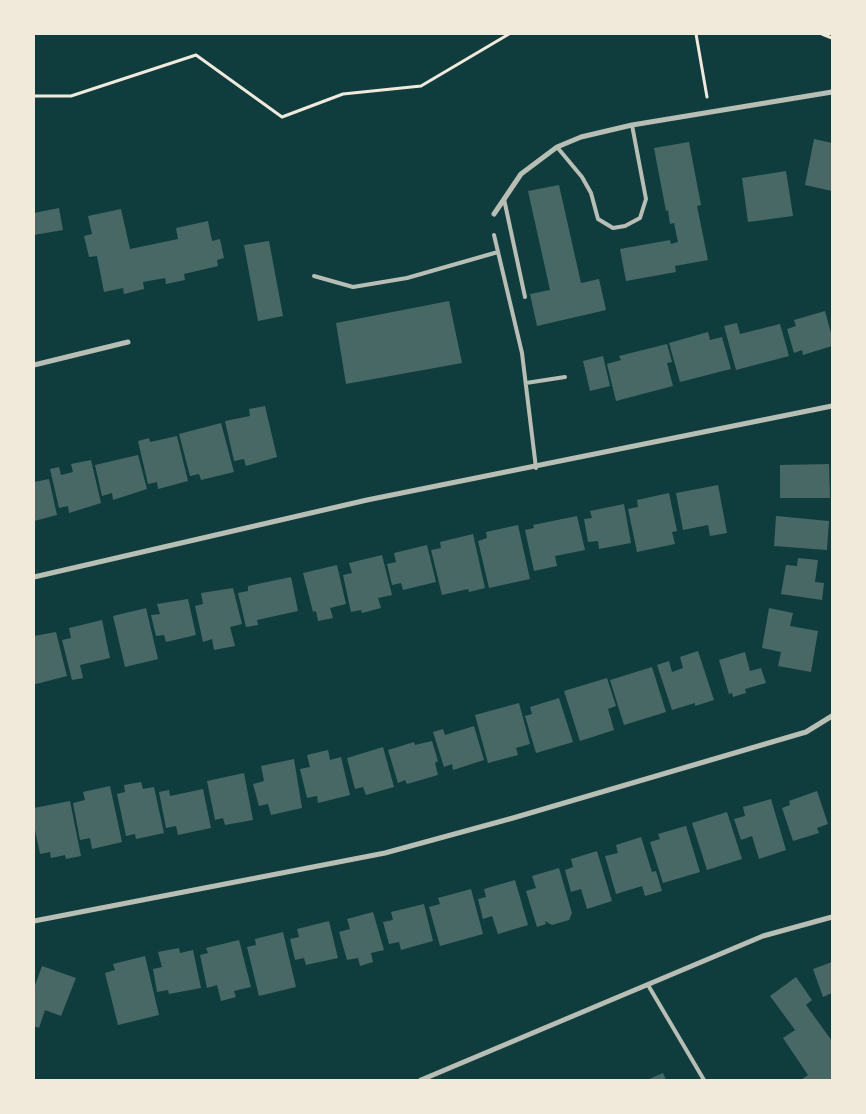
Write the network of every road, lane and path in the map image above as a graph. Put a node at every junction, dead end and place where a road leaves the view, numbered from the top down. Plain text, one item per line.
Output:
1 (509, 34) edge
2 (696, 34) edge
3 (822, 34) edge
4 (832, 38) edge
5 (832, 92) edge
6 (34, 96) edge
7 (710, 112) junction
8 (632, 125) junction
9 (558, 147) junction
10 (504, 197) junction
11 (494, 214) dead end
12 (494, 235) dead end
13 (498, 252) junction
14 (314, 276) dead end
15 (525, 297) dead end
16 (128, 342) dead end
17 (34, 365) edge
18 (566, 377) dead end
19 (526, 383) junction
20 (832, 406) edge
21 (536, 468) junction
22 (34, 577) edge
23 (832, 716) edge
24 (832, 918) edge
25 (34, 920) edge
26 (648, 984) junction
27 (421, 1080) edge
28 (704, 1080) edge

1 - 6 path
2 - 7 path
3 - 4 path
5 - 7 street
7 - 8 street
8 - 9 street
8 - 9 lane
9 - 10 street
10 - 11 street
10 - 15 lane
12 - 13 lane
13 - 14 lane
13 - 19 lane
16 - 17 street
18 - 19 lane
19 - 21 lane
20 - 21 street
21 - 22 street
23 - 25 street
24 - 26 street
26 - 27 street
26 - 28 lane

